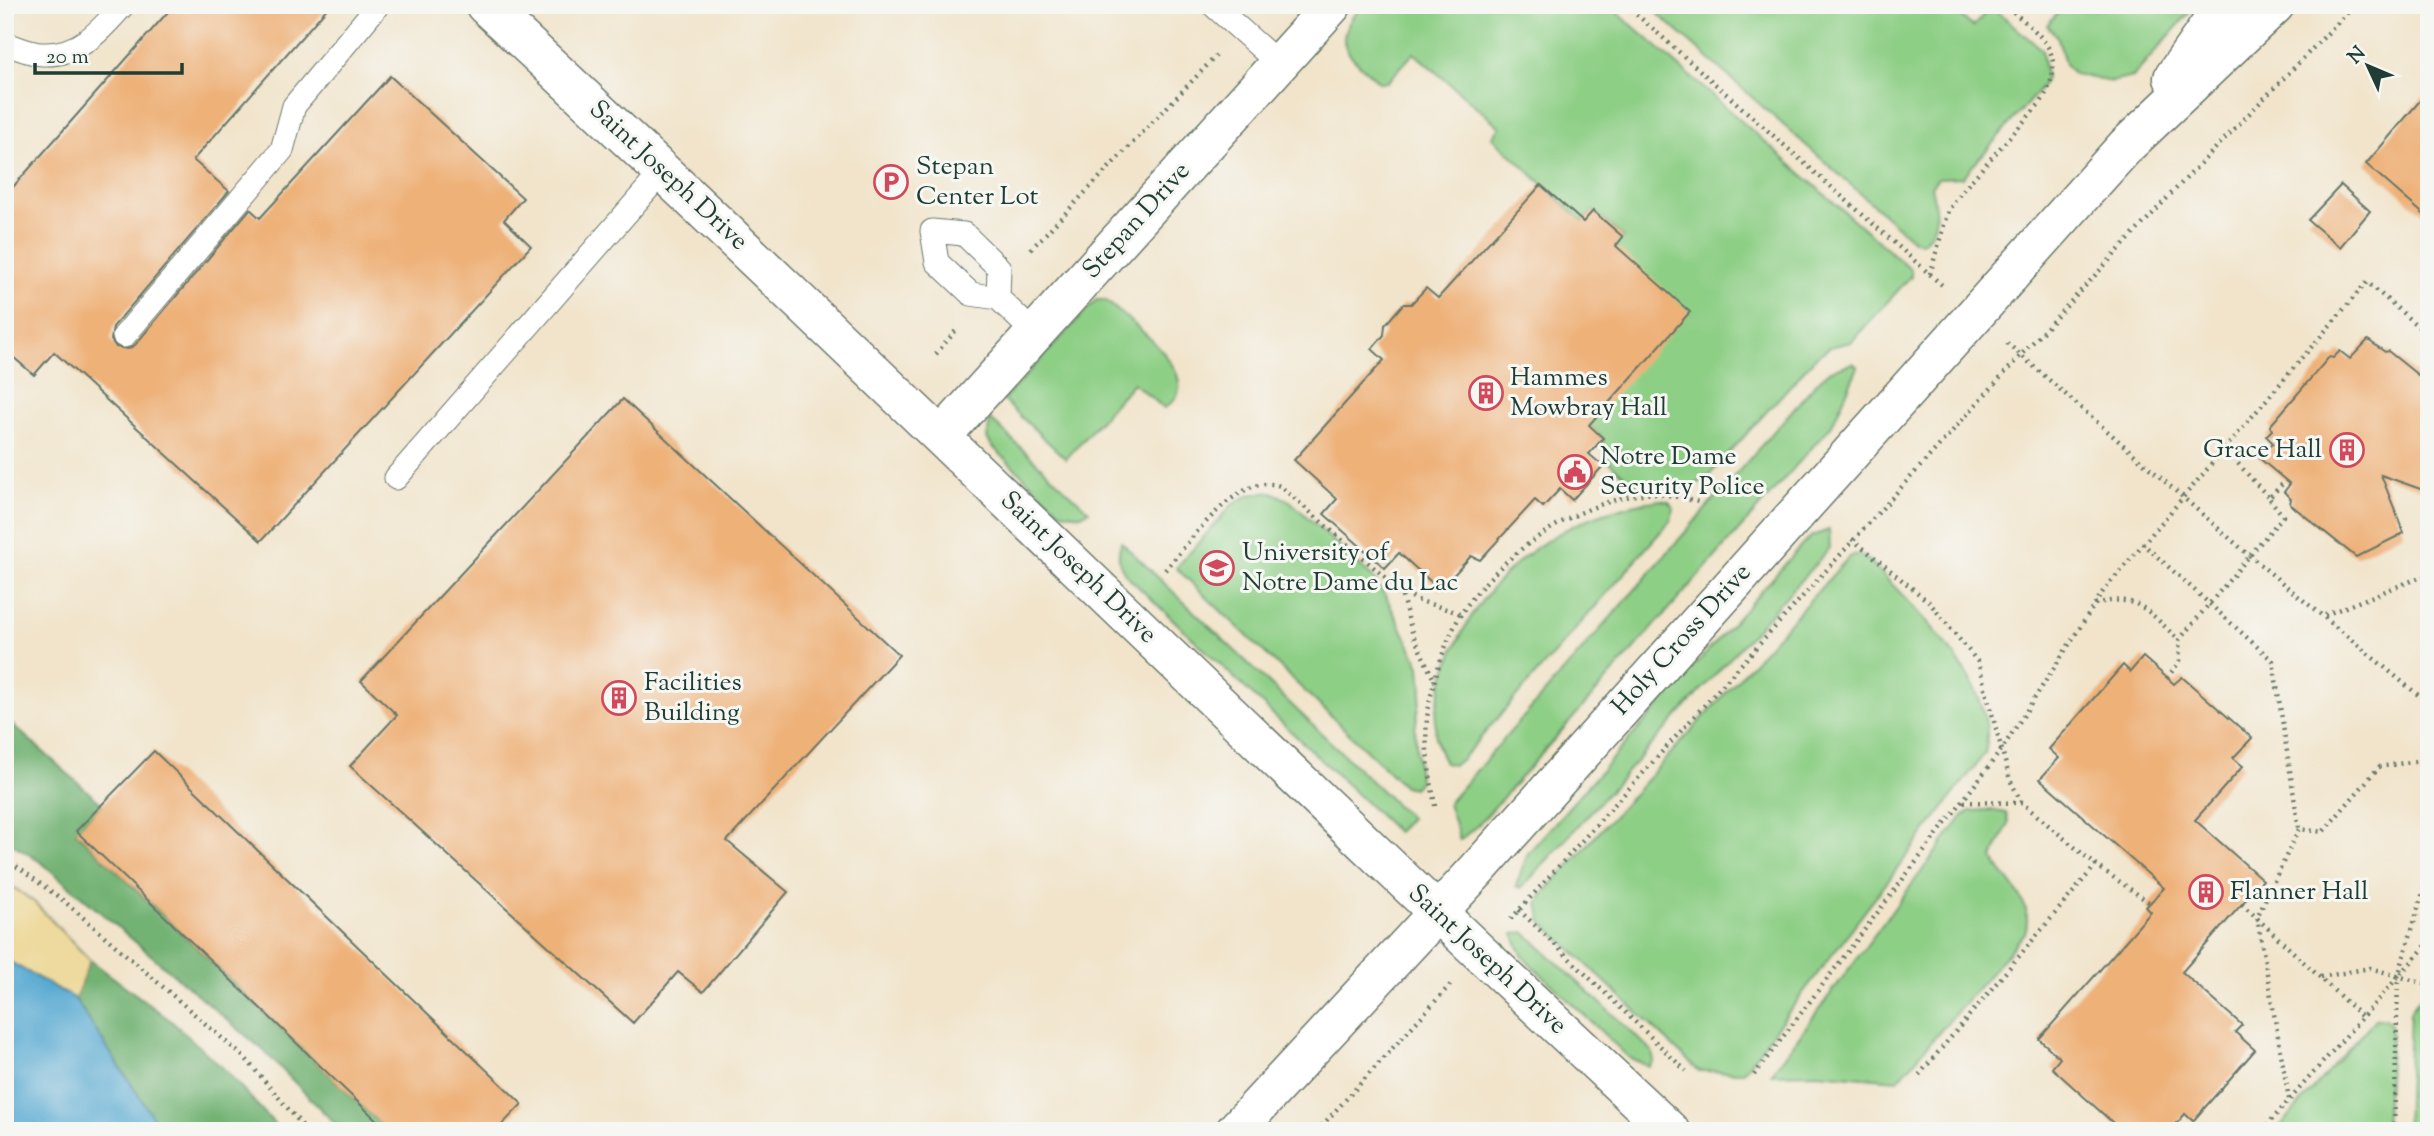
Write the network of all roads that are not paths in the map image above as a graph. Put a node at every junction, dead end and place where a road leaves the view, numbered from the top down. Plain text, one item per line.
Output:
1 (123, 5) edge
2 (378, 5) edge
3 (485, 5) edge
4 (1213, 5) edge
5 (1332, 5) edge
6 (2224, 5) edge
7 (2275, 5) edge
8 (5, 44) edge
9 (1279, 64) junction
10 (2126, 146) junction
11 (663, 171) junction
12 (994, 292) road end
13 (1034, 333) junction
14 (124, 336) dead end
15 (942, 436) junction
16 (396, 478) dead end
17 (1437, 914) junction
18 (1235, 1131) edge
19 (1670, 1131) edge

1 - 8 lane
2 - 14 lane
3 - 11 street, Saint Joseph Drive
4 - 9 lane
5 - 9 street, Stepan Drive
6 - 10 street, Holy Cross Drive
7 - 10 street, Holy Cross Drive
9 - 13 street, Stepan Drive
10 - 17 street, Holy Cross Drive
11 - 15 street, Saint Joseph Drive
11 - 16 lane
12 - 13 lane
13 - 15 street, Stepan Drive
15 - 17 street, Saint Joseph Drive
17 - 18 street, Holy Cross Drive
17 - 19 street, Saint Joseph Drive

